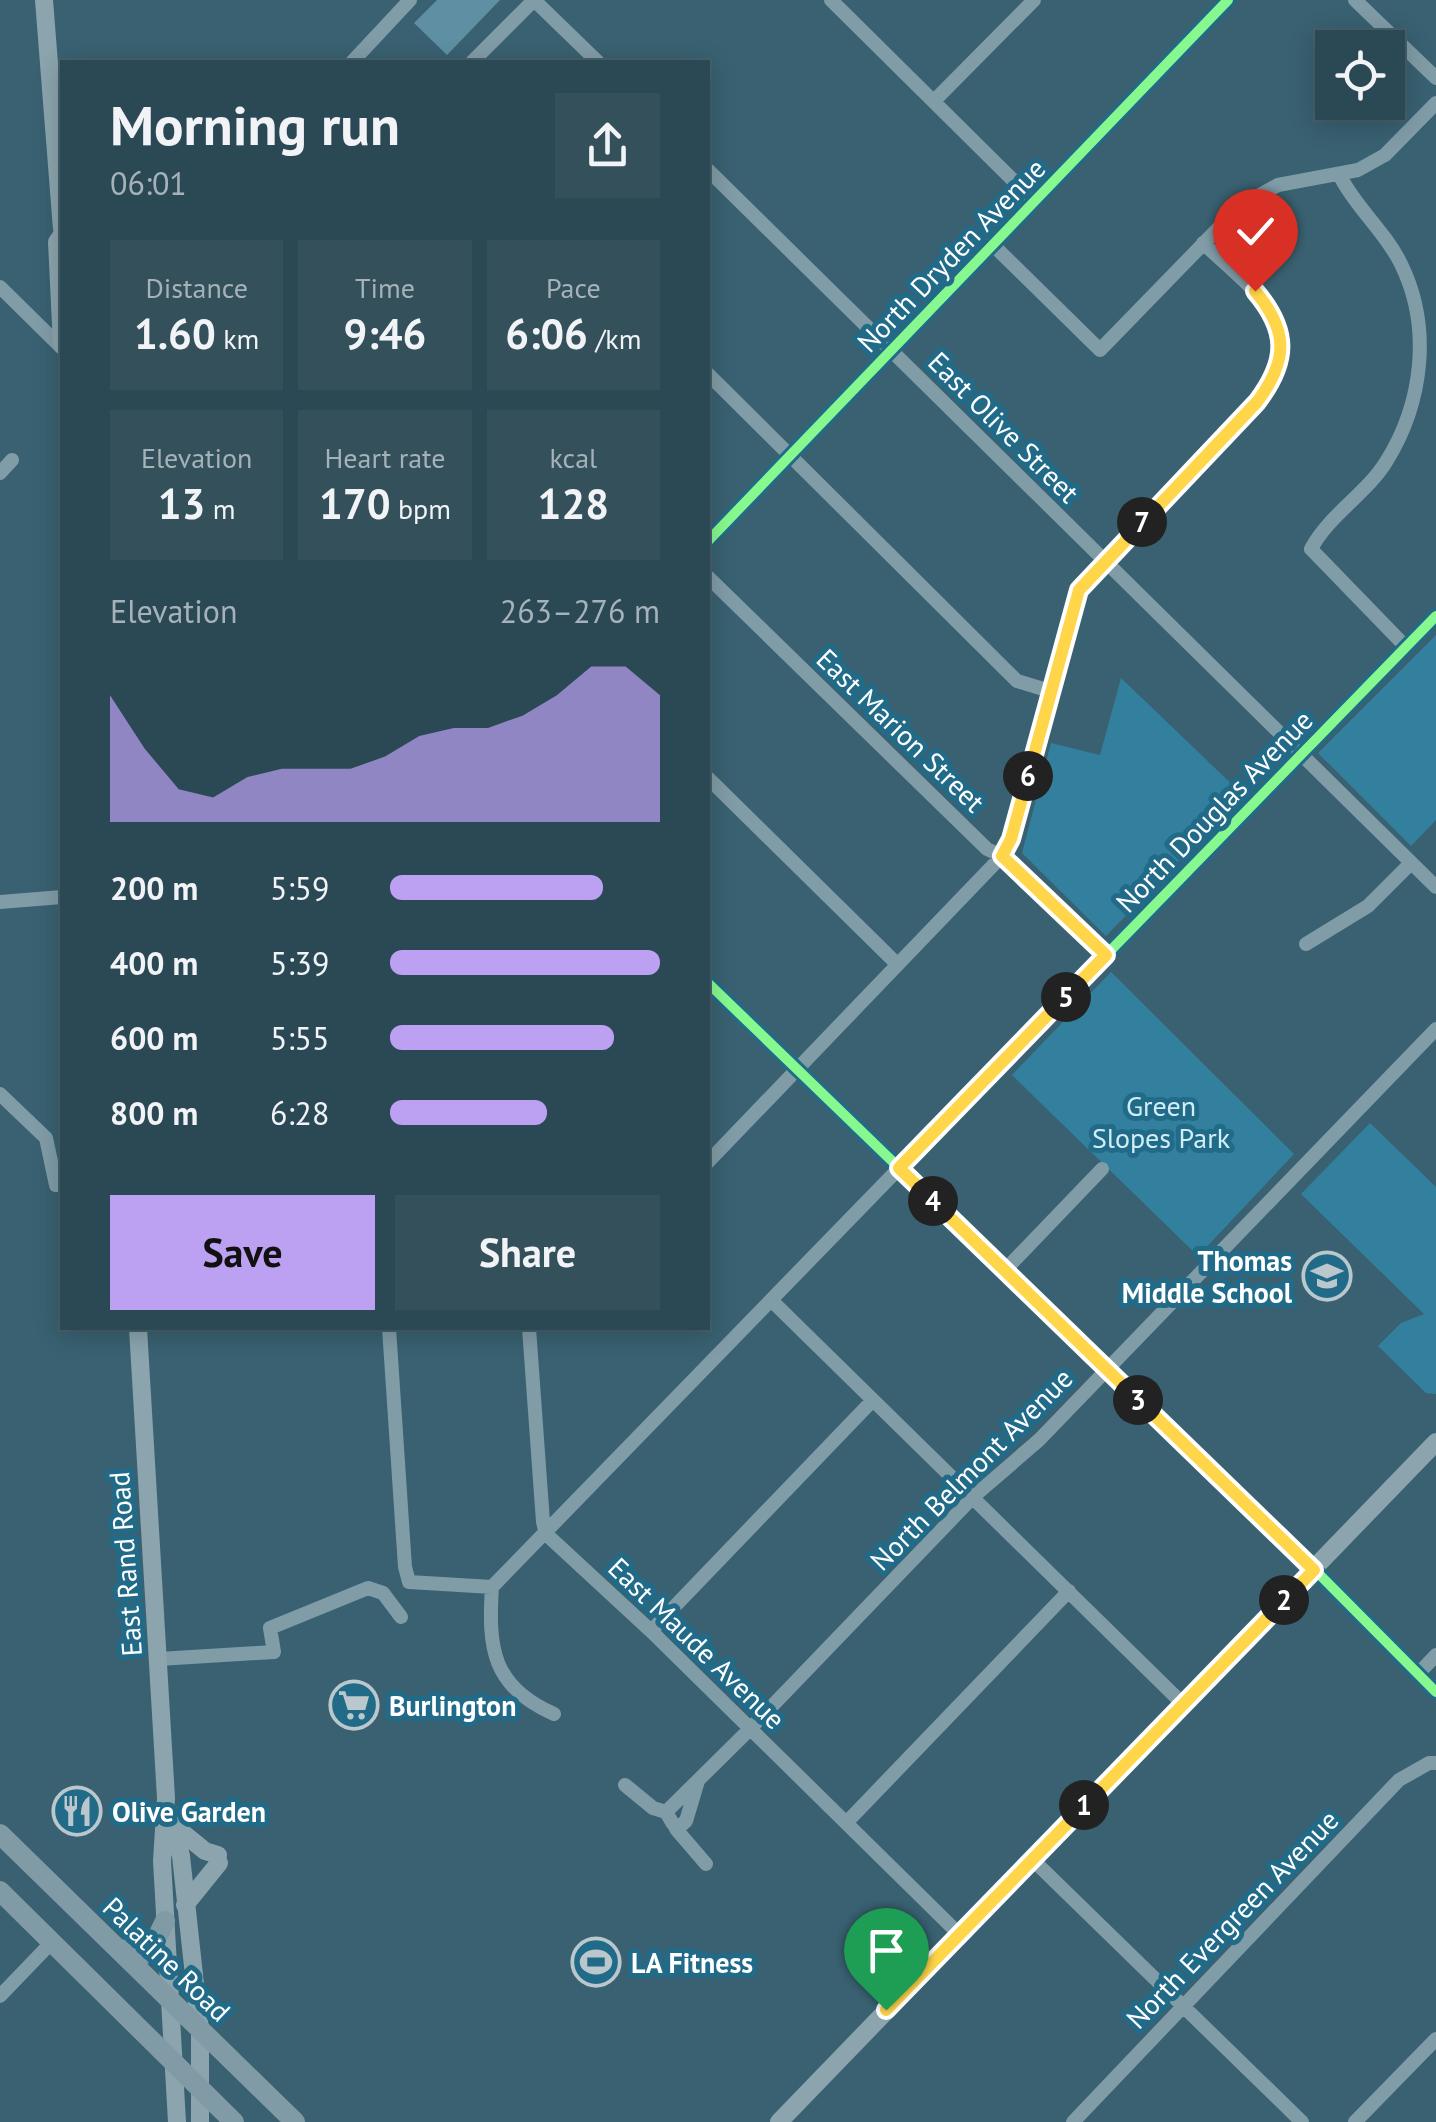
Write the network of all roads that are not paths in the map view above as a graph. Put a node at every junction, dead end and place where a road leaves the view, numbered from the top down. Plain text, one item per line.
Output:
1 (44, 0) edge
2 (410, 0) edge
3 (534, 0) edge
4 (831, 0) edge
5 (1034, 0) edge
6 (1228, 0) edge
7 (1355, 0) edge
8 (354, 60) edge
9 (474, 60) edge
10 (596, 60) edge
11 (1436, 78) edge
12 (934, 101) junction
13 (1436, 104) edge
14 (710, 172) edge
15 (1340, 176) junction
16 (1034, 201) junction
17 (60, 206) edge
18 (60, 236) edge
19 (1203, 243) junction
20 (992, 244) junction
21 (0, 287) edge
22 (60, 304) edge
23 (60, 344) edge
24 (890, 350) junction
25 (1428, 352) edge
26 (710, 376) edge
27 (790, 455) junction
28 (12, 460) dead end
29 (0, 473) edge
30 (710, 539) edge
31 (1104, 561) junction
32 (710, 579) edge
33 (1436, 616) edge
34 (1406, 647) junction
35 (1050, 691) junction
36 (1300, 754) junction
37 (710, 780) edge
38 (1002, 856) junction
39 (1411, 862) junction
40 (1436, 887) edge
41 (60, 897) edge
42 (0, 902) edge
43 (1306, 944) dead end
44 (1106, 955) junction
45 (897, 964) junction
46 (710, 985) edge
47 (1436, 1030) edge
48 (796, 1069) junction
49 (0, 1094) edge
50 (710, 1160) edge
51 (899, 1168) junction
52 (1102, 1169) dead end
53 (60, 1185) edge
54 (1004, 1270) junction
55 (773, 1302) junction
56 (138, 1330) edge
57 (390, 1330) edge
58 (533, 1330) edge
59 (1107, 1370) junction
60 (873, 1400) junction
61 (1436, 1442) edge
62 (973, 1497) junction
63 (546, 1534) junction
64 (1314, 1570) junction
65 (492, 1587) junction
66 (1070, 1591) junction
67 (401, 1617) dead end
68 (651, 1630) junction
69 (1436, 1654) edge
70 (159, 1659) junction
71 (1418, 1674) junction
72 (1436, 1692) edge
73 (1182, 1704) junction
74 (554, 1714) dead end
75 (750, 1730) junction
76 (1436, 1763) edge
77 (698, 1781) junction
78 (626, 1785) dead end
79 (166, 1798) junction
80 (666, 1812) junction
81 (847, 1822) junction
82 (173, 1824) junction
83 (676, 1825) junction
84 (0, 1834) edge
85 (1032, 1859) junction
86 (706, 1864) dead end
87 (0, 1892) edge
88 (185, 1906) junction
89 (166, 1920) junction
90 (959, 1934) junction
91 (51, 1943) junction
92 (114, 1945) junction
93 (0, 1996) edge
94 (170, 2000) junction
95 (1185, 2006) junction
96 (200, 2030) junction
97 (1436, 2039) edge
98 (172, 2063) junction
99 (198, 2086) junction
100 (177, 2122) edge
101 (200, 2122) edge
102 (234, 2122) edge
103 (295, 2122) edge
104 (779, 2122) edge
105 (1073, 2122) edge
106 (1302, 2122) edge
107 (1355, 2122) edge

1 - 17 main road
2 - 8 street
3 - 9 street
3 - 10 street
4 - 12 street
5 - 12 street
6 - 16 street, North Dryden Avenue
7 - 11 street
12 - 16 street
13 - 15 street
14 - 24 street, East Olive Street
15 - 19 street
15 - 25 street
16 - 20 street, North Dryden Avenue
18 - 22 main road
19 - 20 street
19 - 31 street
20 - 24 street, North Dryden Avenue
21 - 23 street
24 - 27 street, North Dryden Avenue
24 - 31 street, East Olive Street
25 - 34 street
26 - 27 street
27 - 30 street, North Dryden Avenue
27 - 35 street
28 - 29 street
31 - 35 street
31 - 36 street, East Olive Street
32 - 38 street, East Marion Street
33 - 34 street, North Douglas Avenue
34 - 36 street, North Douglas Avenue
35 - 38 street
36 - 39 street, East Olive Street
36 - 44 street, North Douglas Avenue
37 - 45 street
38 - 44 street, East Marion Street
38 - 45 street
39 - 40 street, East Olive Street
39 - 43 street
41 - 42 street
44 - 51 street, North Douglas Avenue
45 - 48 street
46 - 48 street
47 - 59 street, North Belmont Avenue
48 - 50 street
48 - 51 street
49 - 53 street
51 - 54 street
51 - 55 street, North Douglas Avenue
52 - 54 street
54 - 59 street
55 - 60 street
55 - 63 street, North Douglas Avenue
56 - 70 main road, East Rand Road
57 - 65 street
58 - 63 street
59 - 62 street, North Belmont Avenue
59 - 64 street
60 - 62 street
60 - 68 street
61 - 64 main road
62 - 66 street
62 - 75 street, North Belmont Avenue
63 - 65 street, North Douglas Avenue
63 - 68 street, East Maude Avenue
64 - 71 street
64 - 73 main road
65 - 74 street
66 - 73 street
66 - 81 street
67 - 70 street
68 - 75 street, East Maude Avenue
69 - 71 street
70 - 79 main road, East Rand Road
71 - 72 street
73 - 85 main road
75 - 77 street, North Belmont Avenue
75 - 81 street, East Maude Avenue
76 - 95 street, North Evergreen Avenue
77 - 80 street, North Belmont Avenue
77 - 83 street
78 - 80 street
79 - 82 main road, East Rand Road
79 - 89 main road, East Rand Road
80 - 83 street
81 - 90 street, East Maude Avenue
82 - 88 main road, East Rand Road
82 - 88 main road
83 - 86 street
84 - 92 highway, Palatine Road
85 - 90 main road
85 - 95 street
87 - 91 highway
88 - 96 main road, East Rand Road
89 - 92 highway
89 - 94 main road, East Rand Road
90 - 104 main road
91 - 93 street
91 - 98 highway
92 - 94 highway, Palatine Road
94 - 96 highway, Palatine Road
94 - 98 main road, East Rand Road
95 - 105 street, North Evergreen Avenue
95 - 106 street
96 - 99 main road, East Rand Road
96 - 103 highway, Palatine Road
97 - 107 street
98 - 99 highway
98 - 100 main road, East Rand Road
99 - 101 main road, East Rand Road
99 - 102 highway

